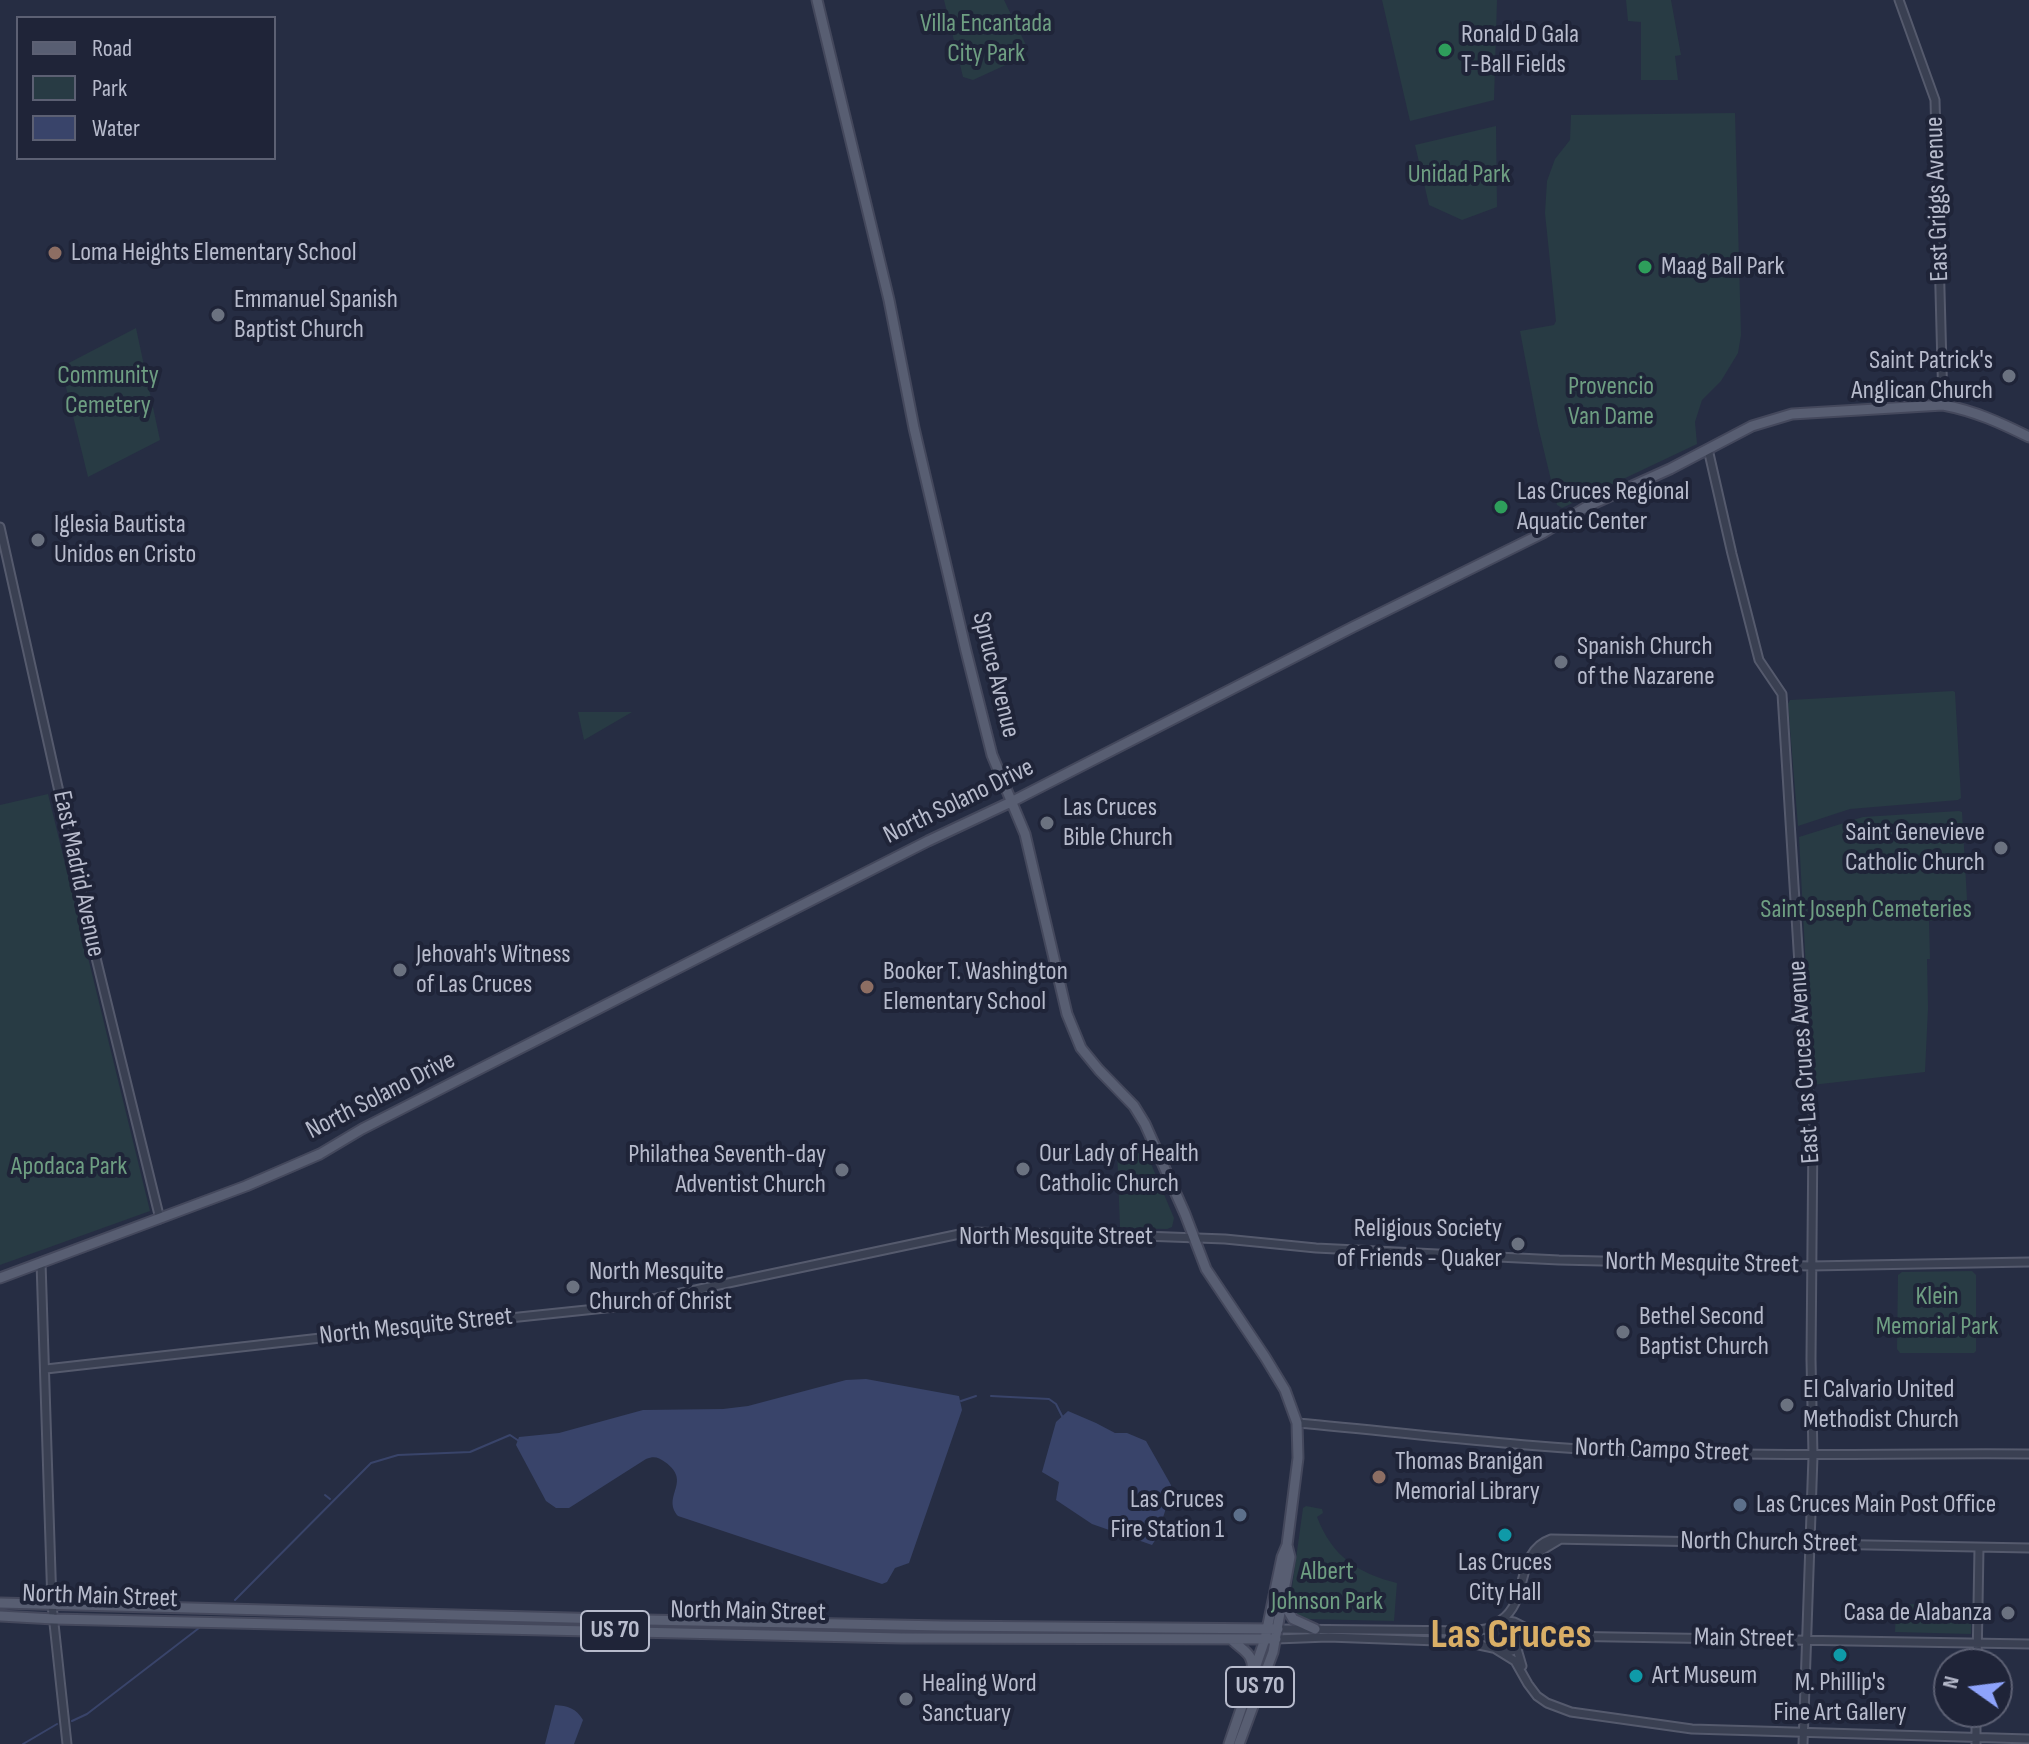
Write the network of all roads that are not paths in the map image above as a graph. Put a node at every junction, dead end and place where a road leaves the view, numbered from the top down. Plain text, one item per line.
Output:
1 (817, 0) edge
2 (1899, 0) edge
3 (1943, 405) junction
4 (2029, 437) edge
5 (1708, 449) junction
6 (0, 527) edge
7 (1011, 802) junction
8 (160, 1219) junction
9 (1194, 1237) junction
10 (41, 1262) junction
11 (2029, 1262) edge
12 (1811, 1266) junction
13 (0, 1278) edge
14 (46, 1369) junction
15 (1297, 1423) junction
16 (2029, 1454) edge
17 (1813, 1456) junction
18 (1559, 1540) junction
19 (1809, 1544) junction
20 (1287, 1545) junction
21 (1979, 1548) junction
22 (2029, 1548) edge
23 (1282, 1600) junction
24 (0, 1603) edge
25 (52, 1605) junction
26 (163, 1608) junction
27 (0, 1616) edge
28 (54, 1619) junction
29 (1501, 1620) junction
30 (163, 1621) junction
31 (1518, 1625) junction
32 (1491, 1628) junction
33 (1315, 1629) junction
34 (1272, 1634) junction
35 (1555, 1636) junction
36 (1231, 1639) junction
37 (1805, 1640) junction
38 (1978, 1644) junction
39 (2029, 1644) edge
40 (1518, 1647) junction
41 (1978, 1648) edge
42 (1496, 1650) junction
43 (1251, 1681) junction
44 (1554, 1705) junction
45 (1803, 1732) junction
46 (2029, 1739) edge
47 (1976, 1740) edge
48 (67, 1744) edge
49 (1229, 1744) edge
50 (1239, 1744) edge
51 (1803, 1744) edge

1 - 7 main road, Spruce Avenue
2 - 3 street, East Griggs Avenue
3 - 4 main road, North Solano Drive
3 - 5 main road, North Solano Drive
5 - 7 main road, North Solano Drive
5 - 12 street, East Las Cruces Avenue
6 - 8 street, East Madrid Avenue
7 - 8 main road, North Solano Drive
7 - 9 main road, Spruce Avenue
8 - 10 main road, North Solano Drive
9 - 12 street, North Mesquite Street
9 - 14 street, North Mesquite Street
9 - 15 main road, Spruce Avenue
10 - 13 main road, North Solano Drive
10 - 14 street
11 - 12 street, North Mesquite Street
12 - 17 street, East Las Cruces Avenue
14 - 25 street
15 - 17 street, North Campo Street
15 - 20 main road
16 - 17 street, North Campo Street
17 - 19 street, East Las Cruces Avenue
18 - 19 street, North Church Street
18 - 29 street
18 - 31 street
19 - 21 street, North Church Street
19 - 37 street, East Las Cruces Avenue
20 - 23 main road
20 - 34 main road
21 - 22 street, North Church Street
21 - 38 street
23 - 33 main road
23 - 34 main road
24 - 25 main road, North Main Street / US 70
25 - 26 main road, North Main Street / US 70
25 - 28 street
26 - 30 main road
26 - 34 main road, North Main Street / US 70
27 - 28 main road, North Main Street / US 70
28 - 30 main road, North Main Street / US 70
28 - 48 street
29 - 31 street
29 - 32 street
30 - 36 main road, North Main Street / US 70
31 - 35 street, Main Street
31 - 40 street
32 - 33 street, North Main Street
32 - 42 street
33 - 34 street, North Main Street
34 - 36 main road, North Main Street
34 - 42 street, North Main Street
34 - 43 main road
34 - 50 main road, US 70
35 - 37 street, Main Street
35 - 40 street, Main Street
36 - 43 main road
37 - 38 street, Main Street
37 - 45 street, East Las Cruces Avenue
38 - 39 street, Main Street
38 - 41 street
40 - 42 street
40 - 44 street
42 - 44 street
43 - 49 main road, US 70
44 - 45 street
45 - 47 street
45 - 51 street, East Las Cruces Avenue
46 - 47 street

